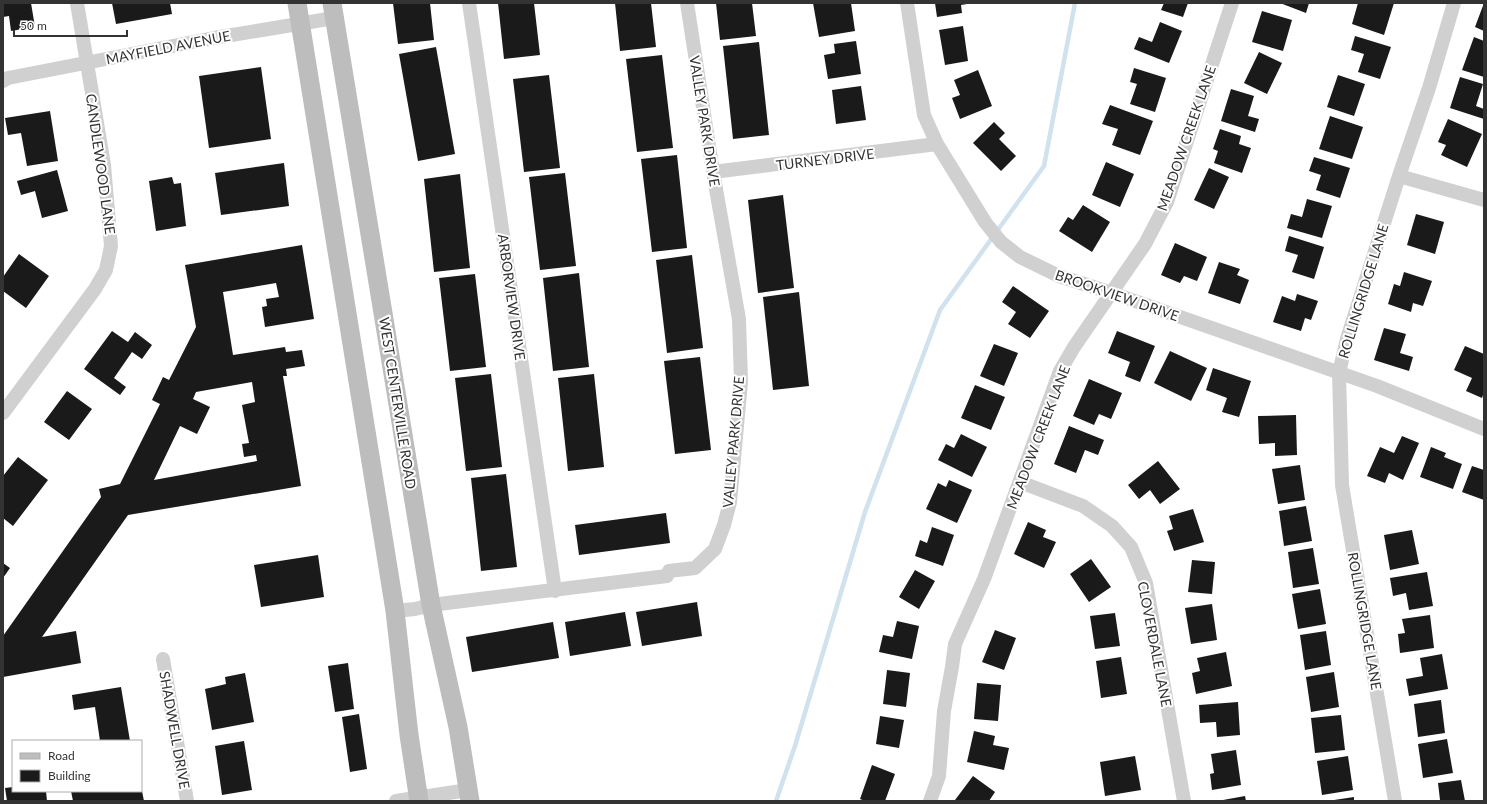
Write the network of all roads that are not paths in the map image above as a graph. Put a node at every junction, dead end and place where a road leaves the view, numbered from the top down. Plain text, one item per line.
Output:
1 (77, 3) edge
2 (297, 3) edge
3 (469, 3) edge
4 (687, 3) edge
5 (907, 3) edge
6 (1232, 3) edge
7 (1454, 3) edge
8 (333, 10) edge
9 (300, 23) junction
10 (86, 63) junction
11 (3, 81) edge
12 (937, 144) junction
13 (713, 172) junction
14 (1399, 176) junction
15 (1484, 200) edge
16 (1112, 293) junction
17 (1339, 373) junction
18 (3, 413) edge
19 (1484, 429) edge
20 (1020, 482) junction
21 (555, 591) junction
22 (431, 605) junction
23 (394, 611) junction
24 (163, 659) dead end
25 (469, 796) edge
26 (419, 799) edge
27 (187, 801) edge
28 (396, 801) edge
29 (930, 801) edge
30 (1184, 801) edge
31 (1395, 801) edge

1 - 10 street, CANDLEWOOD LANE
2 - 9 main road
3 - 21 street, ARBORVIEW DRIVE
4 - 13 street, VALLEY PARK DRIVE
5 - 12 street, BROOKVIEW DRIVE
6 - 16 street, MEADOW CREEK LANE
7 - 14 street, ROLLINGRIDGE LANE
8 - 9 street, MAYFIELD AVENUE
8 - 22 main road, WEST CENTERVILLE ROAD
9 - 10 street, MAYFIELD AVENUE
9 - 23 main road
10 - 11 street, MAYFIELD AVENUE
10 - 18 street, CANDLEWOOD LANE
12 - 13 street, TURNEY DRIVE
12 - 16 street, BROOKVIEW DRIVE
13 - 21 street, VALLEY PARK DRIVE
14 - 15 street
14 - 17 street, ROLLINGRIDGE LANE
16 - 17 street, BROOKVIEW DRIVE
16 - 20 street, MEADOW CREEK LANE
17 - 19 street, BROOKVIEW DRIVE
17 - 31 street, ROLLINGRIDGE LANE
20 - 29 street, MEADOW CREEK LANE
20 - 30 street, CLOVERDALE LANE
21 - 22 street, VALLEY PARK DRIVE
22 - 23 street, VALLEY PARK DRIVE
22 - 25 main road, WEST CENTERVILLE ROAD
23 - 26 main road
24 - 27 street, SHADWELL DRIVE
25 - 26 street
26 - 28 street

